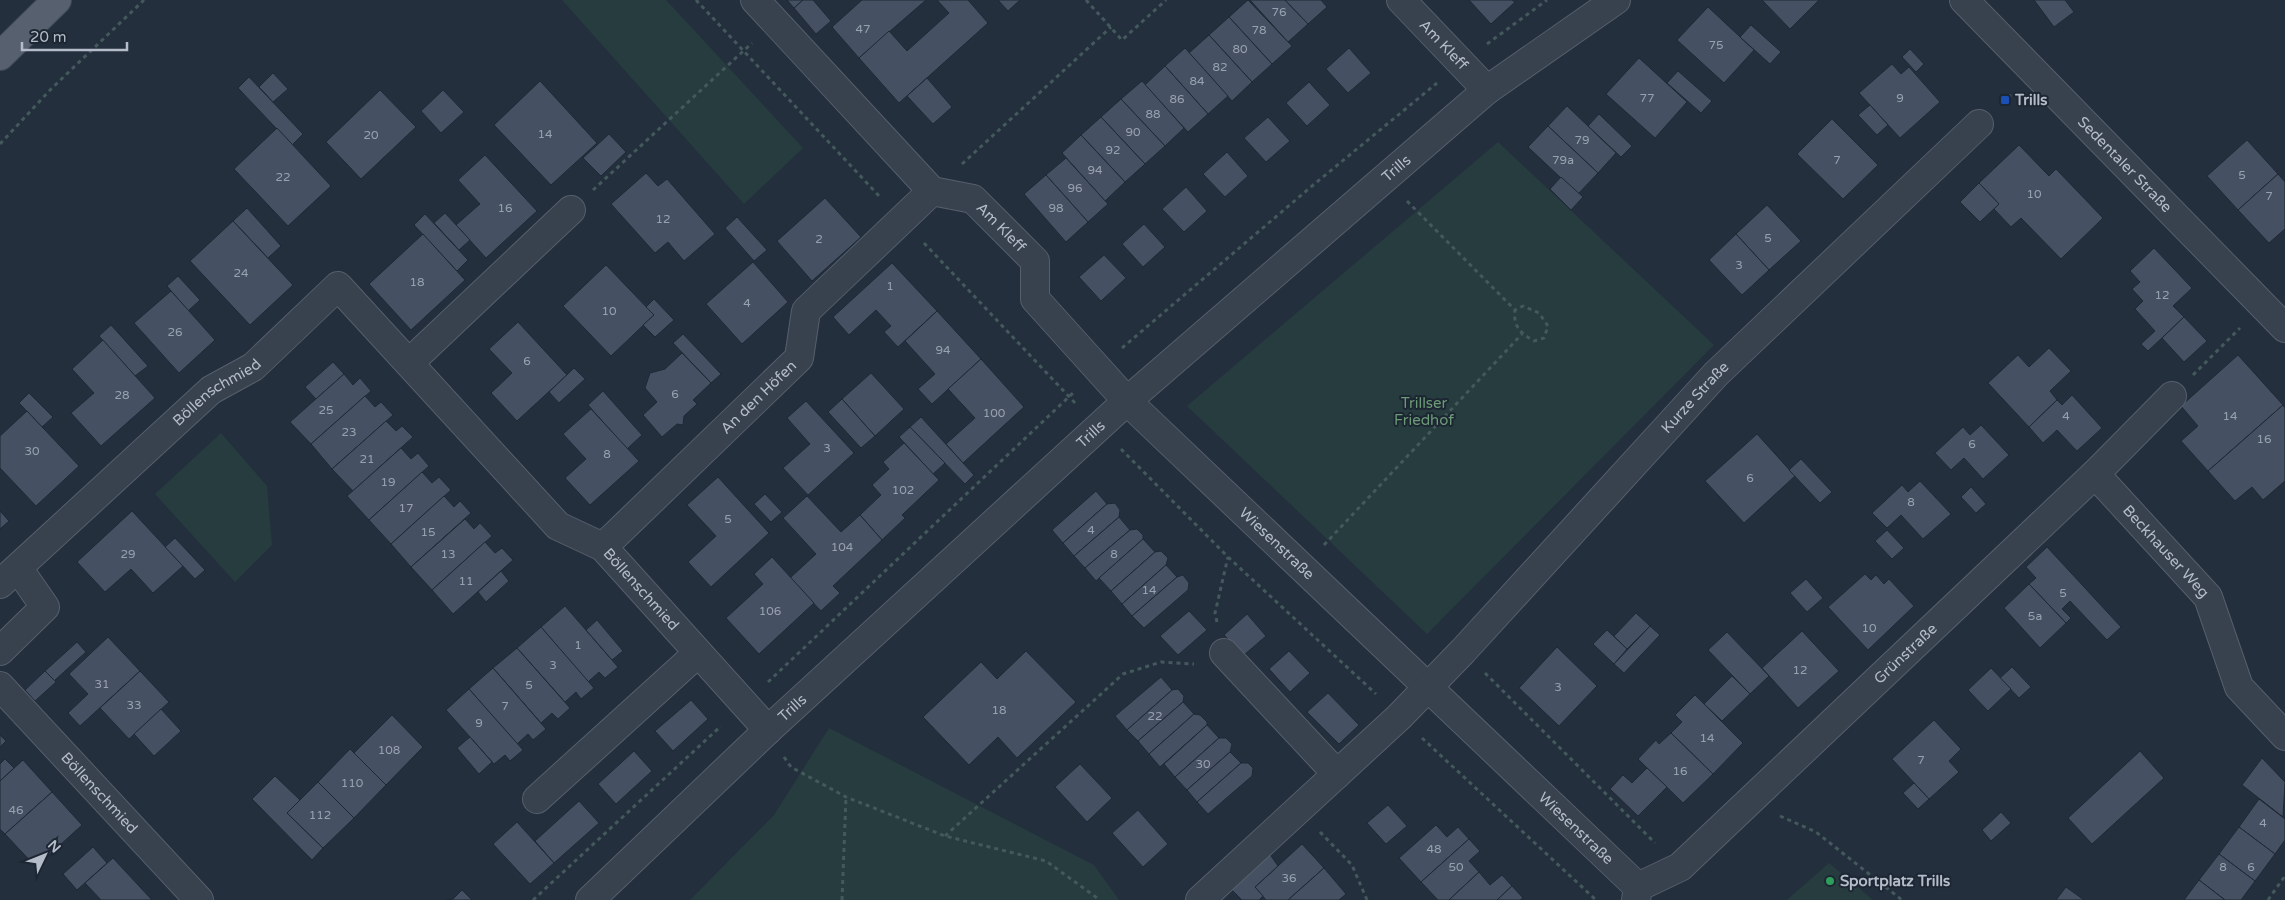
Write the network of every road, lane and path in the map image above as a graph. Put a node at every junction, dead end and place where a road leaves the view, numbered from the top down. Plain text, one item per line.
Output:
1 (56, 0) edge
2 (144, 0) edge
3 (755, 0) edge
4 (1086, 0) edge
5 (1166, 0) edge
6 (1401, 0) edge
7 (1616, 0) edge
8 (1964, 0) edge
9 (774, 23) junction
10 (1110, 27) junction
11 (0, 56) edge
12 (2034, 72) junction
13 (1487, 90) junction
14 (1989, 115) joint
15 (0, 144) edge
16 (1384, 178) junction
17 (932, 192) junction
18 (571, 210) joint
19 (2264, 305) junction
20 (1515, 310) junction
21 (2285, 328) edge
22 (1522, 334) junction
23 (409, 362) junction
24 (2172, 396) joint
25 (1127, 401) junction
26 (2095, 474) junction
27 (603, 547) junction
28 (1228, 557) dead end
29 (1303, 568) junction
30 (9, 576) edge
31 (0, 651) edge
32 (1463, 651) junction
33 (1224, 653) junction
34 (698, 654) junction
35 (0, 686) edge
36 (1428, 687) junction
37 (768, 730) junction
38 (2285, 736) edge
39 (1337, 774) junction
40 (846, 797) junction
41 (537, 799) dead end
42 (1300, 809) junction
43 (1778, 816) dead end
44 (945, 836) junction
45 (1680, 868) junction
46 (2285, 876) edge
47 (1637, 894) edge
48 (199, 900) edge
49 (590, 900) edge
50 (842, 900) edge
51 (1100, 900) edge
52 (1200, 900) edge
53 (1367, 900) edge
54 (1902, 900) edge
55 (2268, 900) edge

1 - 11 main road
2 - 15 path
3 - 9 street
4 - 10 path
5 - 10 path
6 - 13 street, Am Kleff
7 - 13 street, Trills
8 - 12 street, Sedentaler Straße
9 - 17 street
9 - 18 path
10 - 17 path
12 - 14 path
12 - 19 street, Sedentaler Straße
13 - 16 street, Trills
14 - 32 street, Kurze Straße
16 - 20 path
16 - 25 street, Trills
17 - 25 street, Am Kleff
17 - 27 street, An den Höfen
18 - 23 street
19 - 21 street, Sedentaler Straße
19 - 24 path
20 - 22 path
20 - 22 path
22 - 29 path
23 - 27 street, Böllenschmied
23 - 30 street, Böllenschmied
24 - 26 street, Grünstraße
25 - 29 street, Wiesenstraße
25 - 37 street, Trills
26 - 38 street, Beckhauser Weg
26 - 45 street, Grünstraße
27 - 34 street, Böllenschmied
28 - 33 path
29 - 36 street, Wiesenstraße
30 - 31 street, Böllenschmied
32 - 36 street, Kurze Straße
32 - 45 path
33 - 39 street
33 - 44 path
34 - 37 street, Böllenschmied
34 - 41 street
35 - 48 street, Böllenschmied
36 - 39 street
36 - 47 street, Wiesenstraße
37 - 40 path
37 - 49 street, Trills
39 - 42 street
40 - 44 path
40 - 50 path
42 - 52 street
42 - 53 path
43 - 54 path
44 - 51 path
45 - 47 street, Grünstraße
46 - 55 path

